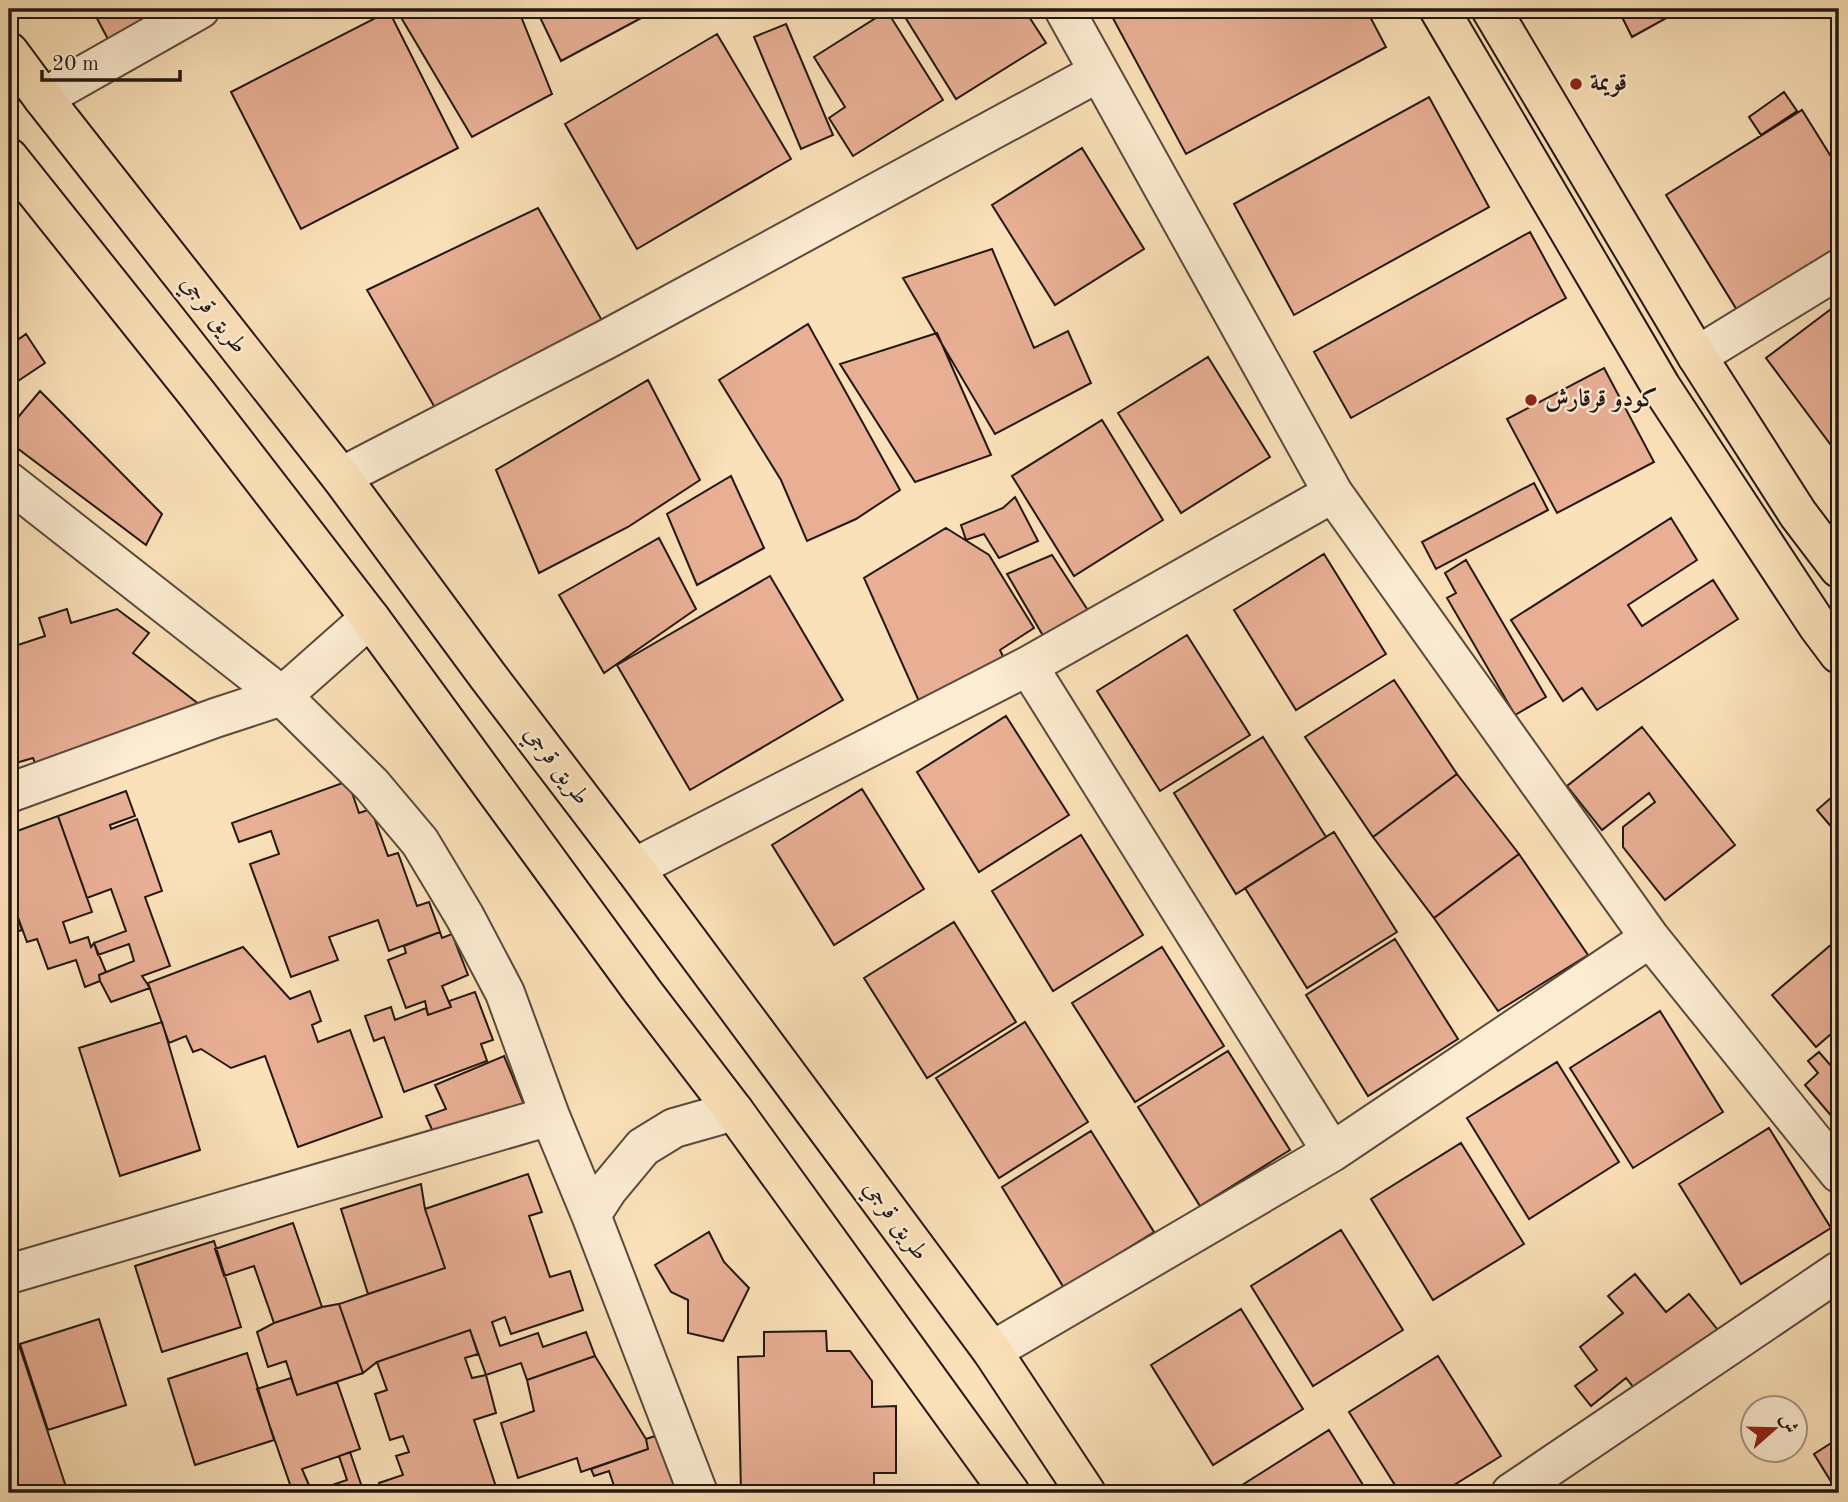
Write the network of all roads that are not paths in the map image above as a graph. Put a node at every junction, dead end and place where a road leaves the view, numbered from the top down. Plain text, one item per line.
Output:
1 (200, 9) edge
2 (1064, 9) edge
3 (1439, 9) edge
4 (1491, 9) edge
5 (9, 52) edge
6 (1099, 72) junction
7 (43, 97) junction
8 (9, 158) edge
9 (1839, 269) edge
10 (1697, 356) junction
11 (341, 477) junction
12 (9, 482) edge
13 (1333, 493) junction
14 (1839, 568) edge
15 (370, 618) junction
16 (1839, 654) edge
17 (1028, 666) junction
18 (282, 696) junction
19 (9, 793) edge
20 (634, 868) junction
21 (1650, 938) junction
22 (734, 1111) junction
23 (550, 1116) junction
24 (1332, 1152) junction
25 (1839, 1173) edge
26 (591, 1215) junction
27 (1839, 1271) edge
28 (9, 1274) edge
29 (992, 1351) junction
30 (698, 1493) edge
31 (1010, 1493) edge
32 (1086, 1493) edge
33 (1511, 1493) edge

1 - 7 street
2 - 6 street
3 - 16 main road
4 - 10 main road
5 - 7 main road, طريق قرجي
6 - 11 street
6 - 13 street
7 - 11 main road, طريق قرجي
8 - 15 main road
9 - 10 street
10 - 14 main road
11 - 20 main road, طريق قرجي
12 - 18 street
13 - 17 street
13 - 21 street
15 - 18 street
15 - 22 main road
17 - 20 street
17 - 24 street
18 - 19 street
18 - 23 street
20 - 29 main road, طريق قرجي
21 - 24 street
21 - 25 street
22 - 26 street
22 - 31 main road
23 - 26 street
23 - 28 street
24 - 29 street
26 - 30 street
27 - 33 street
29 - 32 main road, طريق قرجي

